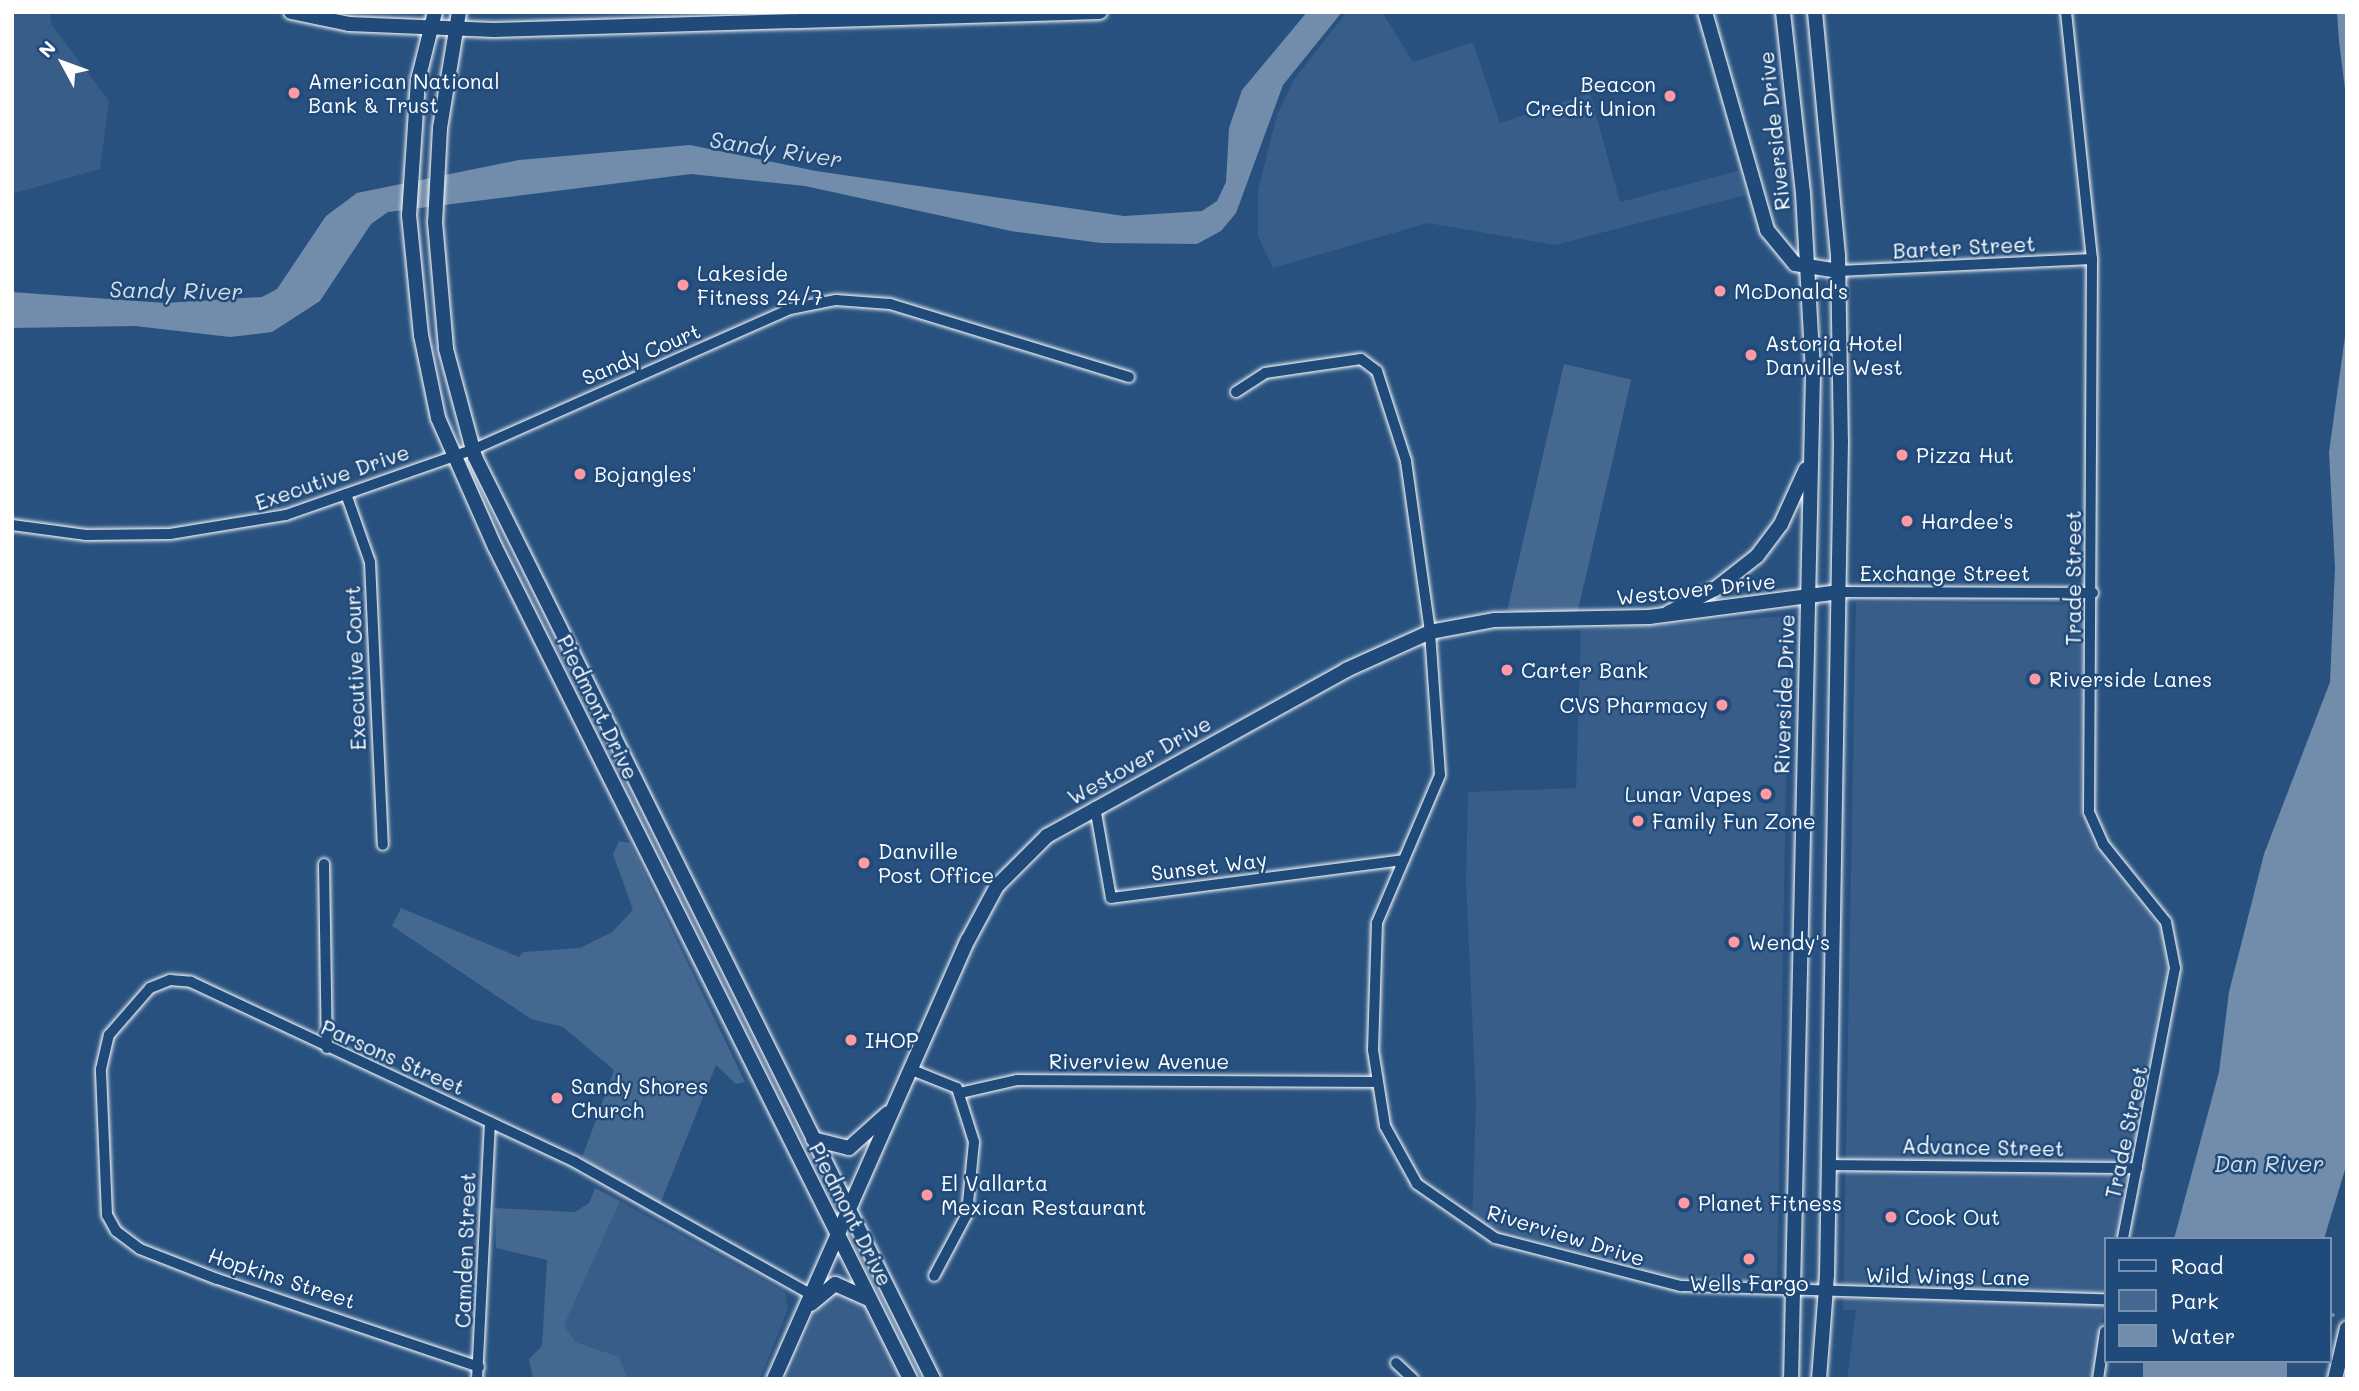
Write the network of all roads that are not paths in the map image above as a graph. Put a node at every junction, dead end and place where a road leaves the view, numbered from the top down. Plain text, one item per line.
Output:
1 (291, 12) edge
2 (435, 12) edge
3 (459, 12) edge
4 (1100, 12) edge
5 (1705, 12) edge
6 (1783, 12) edge
7 (1815, 12) edge
8 (2066, 12) edge
9 (430, 29) junction
10 (456, 30) junction
11 (2092, 259) junction
12 (1808, 270) junction
13 (1838, 271) junction
14 (1129, 377) dead end
15 (1236, 392) dead end
16 (472, 450) junction
17 (1811, 454) junction
18 (454, 455) junction
19 (346, 494) junction
20 (12, 525) edge
21 (1839, 592) junction
22 (2093, 593) junction
23 (1807, 598) junction
24 (1668, 613) junction
25 (1430, 632) junction
26 (1095, 807) junction
27 (383, 845) dead end
28 (1404, 860) junction
29 (324, 864) dead end
30 (327, 1048) junction
31 (912, 1070) junction
32 (1376, 1082) junction
33 (960, 1093) junction
34 (898, 1101) junction
35 (490, 1122) junction
36 (813, 1138) junction
37 (1830, 1165) junction
38 (2137, 1168) junction
39 (105, 1193) joint
40 (849, 1210) junction
41 (838, 1234) junction
42 (2123, 1237) edge
43 (933, 1276) dead end
44 (1790, 1293) junction
45 (810, 1294) junction
46 (1826, 1294) junction
47 (2104, 1299) edge
48 (871, 1301) junction
49 (801, 1316) junction
50 (2347, 1328) edge
51 (2104, 1339) edge
52 (1396, 1363) dead end
53 (479, 1367) junction
54 (477, 1379) edge
55 (774, 1379) edge
56 (910, 1379) edge
57 (933, 1379) edge
58 (1413, 1379) edge
59 (1791, 1379) edge
60 (1819, 1379) edge
61 (2098, 1379) edge
62 (2335, 1379) edge

1 - 9 main road
2 - 9 main road, Piedmont Drive
3 - 10 main road, Piedmont Drive
4 - 10 main road
5 - 12 main road
6 - 12 main road, Riverside Drive
7 - 13 main road
8 - 11 street, Trade Street
9 - 10 main road
9 - 18 main road, Piedmont Drive
10 - 16 main road, Piedmont Drive
11 - 13 street, Barter Street
11 - 22 street, Trade Street
12 - 13 main road
12 - 17 main road, Riverside Drive
13 - 21 main road
14 - 16 street, Sandy Court
15 - 25 street, Riverview Drive
16 - 18 street, Sandy Court
16 - 36 main road, Piedmont Drive
17 - 23 main road, Riverside Drive
17 - 24 main road
18 - 19 street, Executive Drive
18 - 41 main road, Piedmont Drive
19 - 20 street, Executive Drive
19 - 27 street, Executive Court
21 - 22 street, Exchange Street
21 - 23 main road, Westover Drive
21 - 37 main road
22 - 38 street, Trade Street
23 - 24 main road, Westover Drive
23 - 44 main road, Riverside Drive
24 - 25 main road, Westover Drive
25 - 26 main road, Westover Drive
25 - 28 street, Riverview Drive
26 - 28 street, Sunset Way
26 - 31 main road, Westover Drive
28 - 32 street, Riverview Drive
29 - 30 street
30 - 35 street, Parsons Street
30 - 39 street, Parsons Street
31 - 33 street
31 - 34 main road, Westover Drive
32 - 33 street, Riverview Avenue
32 - 44 street, Riverview Drive
33 - 43 street
34 - 36 main road
34 - 40 main road, Westover Drive
35 - 45 street, Parsons Street
35 - 53 street, Camden Street
36 - 40 main road, Piedmont Drive
37 - 38 street, Advance Street
37 - 46 main road
38 - 42 street, Trade Street
39 - 53 street, Hopkins Street
40 - 41 main road, Westover Drive
40 - 57 main road, Piedmont Drive
41 - 45 main road, Westover Drive
41 - 48 main road, Piedmont Drive
44 - 46 street, Wild Wings Lane
44 - 59 main road, Riverside Drive
45 - 49 main road, Westover Drive
46 - 47 street, Wild Wings Lane
46 - 60 main road
48 - 49 main road
48 - 56 main road, Piedmont Drive
49 - 55 main road, Westover Drive
50 - 62 main road
51 - 61 street
52 - 58 street
53 - 54 street, Camden Street

